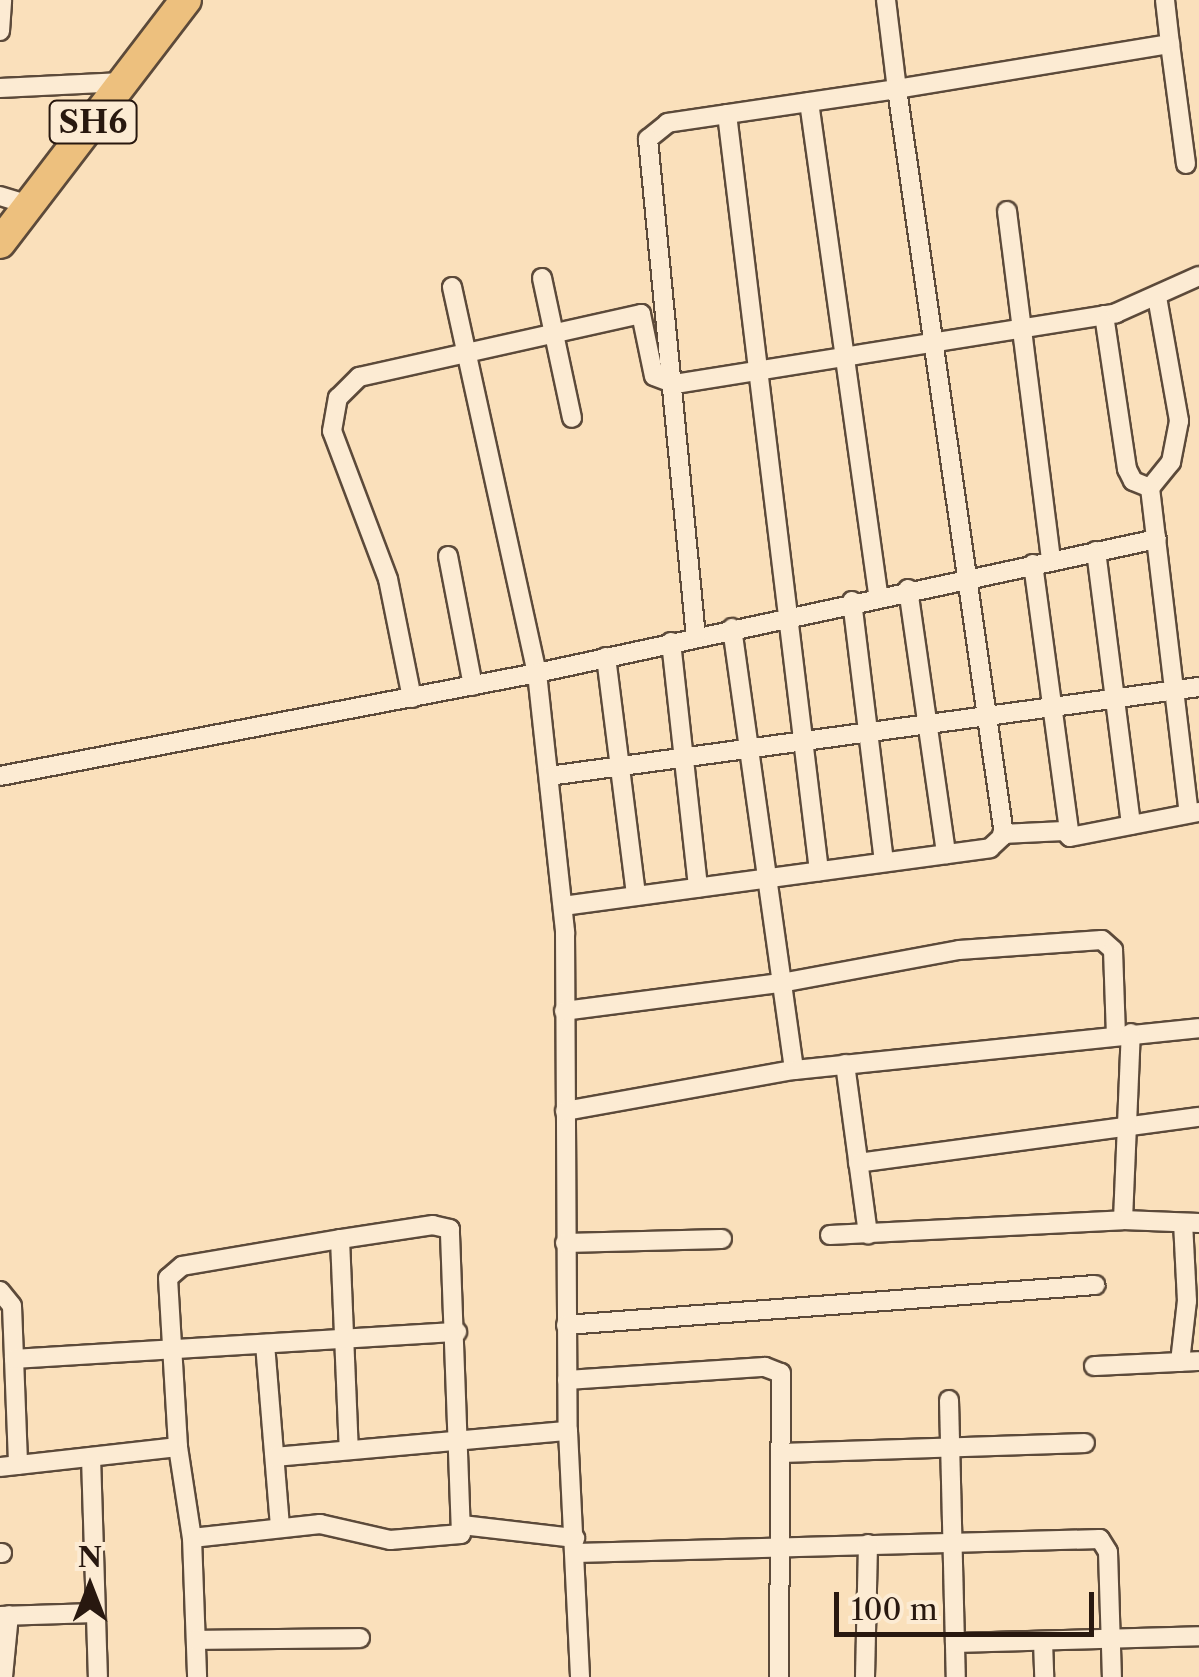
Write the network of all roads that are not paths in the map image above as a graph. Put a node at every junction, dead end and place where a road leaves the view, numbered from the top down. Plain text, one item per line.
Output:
1 (2, 0) edge
2 (186, 0) edge
3 (886, 0) edge
4 (1165, 0) edge
5 (0, 31) edge
6 (1170, 44) junction
7 (124, 82) junction
8 (0, 88) edge
9 (897, 89) junction
10 (809, 102) junction
11 (727, 114) junction
12 (1186, 164) dead end
13 (0, 196) edge
14 (30, 205) junction
15 (1007, 211) dead end
16 (0, 243) edge
17 (1199, 276) edge
18 (542, 278) dead end
19 (452, 287) dead end
20 (1157, 297) junction
21 (1104, 316) junction
22 (1022, 330) junction
23 (552, 334) junction
24 (933, 346) junction
25 (467, 354) junction
26 (847, 359) junction
27 (761, 371) junction
28 (675, 384) junction
29 (572, 418) dead end
30 (1150, 488) junction
31 (1157, 539) junction
32 (1096, 551) junction
33 (448, 556) dead end
34 (1042, 562) junction
35 (966, 576) junction
36 (908, 589) junction
37 (878, 596) junction
38 (852, 602) junction
39 (791, 615) junction
40 (732, 628) junction
41 (696, 636) junction
42 (671, 642) junction
43 (606, 657) junction
44 (537, 673) junction
45 (473, 686) junction
46 (1199, 687) edge
47 (1178, 690) junction
48 (412, 698) junction
49 (1115, 699) junction
50 (1053, 708) junction
51 (988, 718) junction
52 (929, 728) junction
53 (869, 736) junction
54 (806, 744) junction
55 (746, 752) junction
56 (684, 761) junction
57 (621, 768) junction
58 (0, 776) edge
59 (549, 776) junction
60 (1194, 813) edge
61 (1130, 825) junction
62 (1003, 835) junction
63 (1070, 837) junction
64 (946, 854) junction
65 (884, 862) junction
66 (819, 872) junction
67 (765, 878) junction
68 (698, 888) junction
69 (636, 896) junction
70 (563, 906) junction
71 (781, 983) junction
72 (564, 1011) junction
73 (1199, 1028) edge
74 (1123, 1033) junction
75 (845, 1064) junction
76 (794, 1070) junction
77 (564, 1112) junction
78 (1199, 1116) edge
79 (1127, 1127) junction
80 (858, 1163) junction
81 (1123, 1220) junction
82 (1191, 1223) edge
83 (868, 1234) junction
84 (830, 1235) dead end
85 (340, 1238) junction
86 (722, 1240) dead end
87 (565, 1242) junction
88 (1192, 1285) edge
89 (1095, 1286) dead end
90 (0, 1290) edge
91 (566, 1326) junction
92 (457, 1332) junction
93 (344, 1339) junction
94 (265, 1344) junction
95 (171, 1350) junction
96 (14, 1359) junction
97 (1190, 1361) edge
98 (1094, 1366) dead end
99 (567, 1380) junction
100 (949, 1400) dead end
101 (568, 1431) junction
102 (462, 1440) junction
103 (1085, 1443) dead end
104 (178, 1447) junction
105 (950, 1448) junction
106 (349, 1450) junction
107 (782, 1453) junction
108 (91, 1457) junction
109 (274, 1457) junction
110 (9, 1466) edge
111 (462, 1526) junction
112 (280, 1527) junction
113 (192, 1538) junction
114 (951, 1541) junction
115 (868, 1544) junction
116 (575, 1545) junction
117 (782, 1546) junction
118 (95, 1613) junction
119 (5, 1615) edge
120 (1199, 1636) edge
121 (360, 1638) dead end
122 (1111, 1639) junction
123 (196, 1640) junction
124 (1043, 1641) junction
125 (955, 1644) junction
126 (3, 1677) edge
127 (98, 1677) edge
128 (197, 1677) edge
129 (580, 1677) edge
130 (779, 1677) edge
131 (866, 1677) edge
132 (956, 1677) edge
133 (1044, 1677) edge
134 (1112, 1677) edge

1 - 5 street
2 - 7 main road, SH6
3 - 9 street
4 - 6 street
6 - 9 street
6 - 12 street
7 - 8 street
7 - 14 main road, SH6
9 - 10 street
9 - 24 street
10 - 11 street
10 - 26 street
11 - 27 street
11 - 28 street
13 - 14 street
14 - 16 main road, SH6
15 - 22 street
17 - 20 street
18 - 23 street
19 - 25 street
20 - 21 street
20 - 30 street
21 - 22 street
21 - 30 street
22 - 24 street
22 - 34 street
23 - 25 street
23 - 28 street
23 - 29 street
24 - 26 street
24 - 35 street
25 - 44 street
25 - 48 street
26 - 27 street
26 - 37 street
27 - 28 street
27 - 39 street
28 - 41 street
30 - 31 street
31 - 32 street
31 - 47 street
32 - 34 street
32 - 49 street
33 - 45 street
34 - 35 street
34 - 50 street
35 - 36 street
35 - 51 street
36 - 37 street
36 - 52 street
37 - 38 street
38 - 39 street
38 - 53 street
39 - 40 street
39 - 54 street
40 - 41 street
40 - 55 street
41 - 42 street
42 - 43 street
42 - 56 street
43 - 44 street
43 - 57 street
44 - 45 street
44 - 59 street
45 - 48 street
46 - 47 street
47 - 49 street
47 - 60 street
48 - 58 street
49 - 50 street
49 - 61 street
50 - 51 street
50 - 63 street
51 - 52 street
51 - 62 street
52 - 53 street
52 - 64 street
53 - 54 street
53 - 65 street
54 - 55 street
54 - 66 street
55 - 56 street
55 - 67 street
56 - 57 street
56 - 68 street
57 - 59 street
57 - 69 street
59 - 70 street
60 - 61 street
61 - 63 street
62 - 63 street
62 - 64 street
64 - 65 street
65 - 66 street
66 - 67 street
67 - 68 street
67 - 71 street
68 - 69 street
69 - 70 street
70 - 72 street
71 - 72 street
71 - 74 street
71 - 76 street
72 - 77 street
73 - 74 street
74 - 75 street
74 - 79 street
75 - 76 street
75 - 80 street
76 - 77 street
77 - 87 street
78 - 79 street
79 - 80 street
79 - 81 street
80 - 83 street
81 - 82 street
81 - 83 street
82 - 88 street
83 - 84 street
85 - 92 street
85 - 93 street
85 - 95 street
86 - 87 street
87 - 91 street
88 - 97 street
89 - 91 street
90 - 96 street
91 - 99 street
92 - 93 street
92 - 102 street
93 - 94 street
93 - 106 street
94 - 95 street
94 - 109 street
95 - 96 street
95 - 104 street
96 - 110 street
97 - 98 street
99 - 101 street
99 - 107 street
100 - 105 street
101 - 102 street
101 - 116 street
102 - 106 street
102 - 111 street
103 - 105 street
104 - 108 street
104 - 113 street
105 - 107 street
105 - 114 street
106 - 109 street
107 - 117 street
108 - 110 street
108 - 118 street
109 - 112 street
111 - 112 street
111 - 116 street
112 - 113 street
113 - 123 street
114 - 115 street
114 - 122 street
114 - 125 street
115 - 117 street
115 - 131 street
116 - 117 street
116 - 129 street
117 - 130 street
118 - 119 street
118 - 127 street
119 - 126 street
120 - 122 street
121 - 123 street
122 - 124 street
122 - 134 street
123 - 128 street
124 - 125 street
124 - 133 street
125 - 132 street

